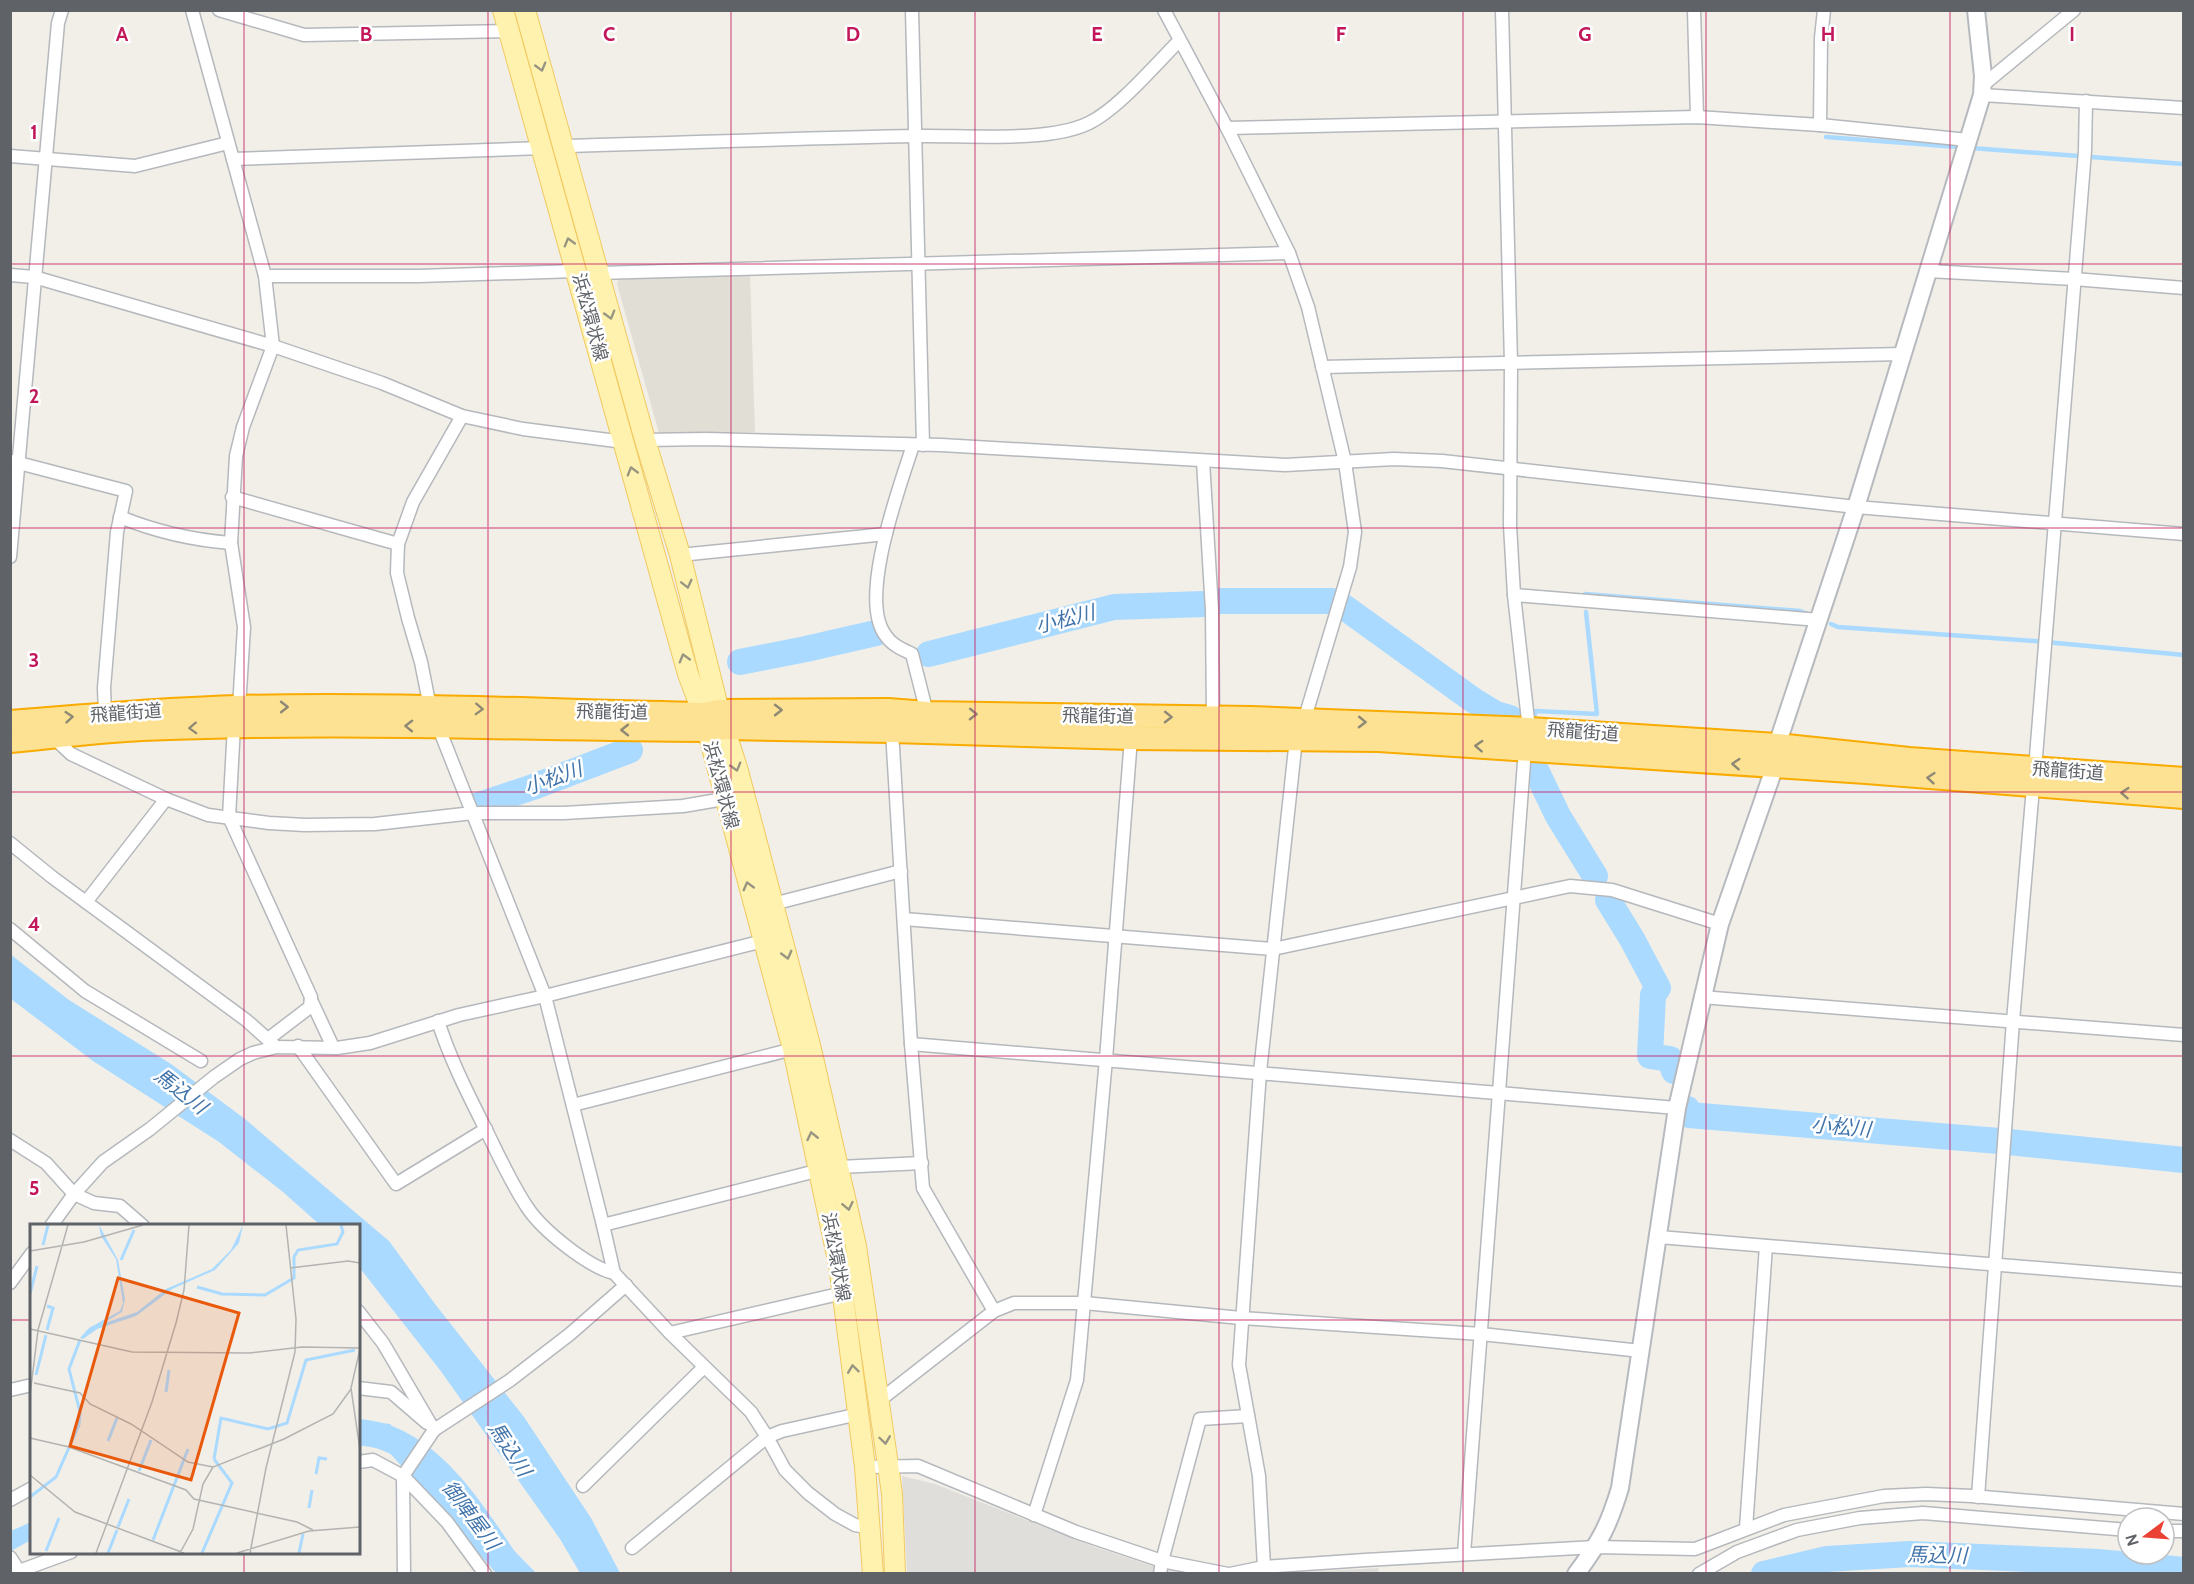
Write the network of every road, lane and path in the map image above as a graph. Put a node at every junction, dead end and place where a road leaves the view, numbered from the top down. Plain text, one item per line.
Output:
1 (62, 10) edge
2 (192, 10) edge
3 (219, 10) edge
4 (503, 10) edge
5 (525, 10) edge
6 (912, 10) edge
7 (1164, 10) edge
8 (1502, 10) edge
9 (1694, 10) edge
10 (1824, 10) edge
11 (1976, 10) edge
12 (2074, 10) edge
13 (510, 31) junction
14 (1179, 41) junction
15 (1982, 90) junction
16 (2086, 101) junction
17 (2184, 108) edge
18 (1697, 117) junction
19 (1505, 123) junction
20 (1820, 124) junction
21 (1227, 128) junction
22 (917, 136) junction
23 (228, 142) junction
24 (564, 146) junction
25 (1966, 147) junction
26 (542, 148) junction
27 (10, 156) edge
28 (45, 158) junction
29 (233, 159) junction
30 (1289, 253) junction
31 (918, 263) junction
32 (577, 271) junction
33 (1928, 271) junction
34 (598, 273) junction
35 (10, 275) edge
36 (266, 276) junction
37 (34, 277) junction
38 (2074, 279) junction
39 (2184, 288) edge
40 (273, 346) junction
41 (1902, 354) junction
42 (1511, 363) junction
43 (1322, 367) junction
44 (462, 416) junction
45 (645, 440) junction
46 (624, 442) junction
47 (918, 445) junction
48 (1203, 461) junction
49 (14, 462) edge
50 (1345, 462) junction
51 (1511, 468) junction
52 (232, 497) junction
53 (1857, 507) junction
54 (120, 517) junction
55 (2054, 522) junction
56 (886, 534) junction
57 (2184, 534) edge
58 (231, 543) junction
59 (398, 544) junction
60 (680, 555) junction
61 (10, 557) edge
62 (1514, 595) junction
63 (1819, 620) junction
64 (927, 713) junction
65 (105, 714) junction
66 (237, 717) junction
67 (434, 717) junction
68 (1213, 718) junction
69 (713, 721) junction
70 (10, 722) edge
71 (892, 730) junction
72 (1300, 730) junction
73 (53, 737) junction
74 (1131, 738) junction
75 (1527, 739) junction
76 (10, 741) edge
77 (1776, 756) junction
78 (2034, 778) junction
79 (2184, 779) edge
80 (2184, 797) edge
81 (166, 799) junction
82 (724, 799) junction
83 (473, 813) junction
84 (229, 817) junction
85 (10, 843) edge
86 (901, 871) junction
87 (1514, 897) junction
88 (86, 902) junction
89 (773, 904) junction
90 (904, 919) junction
91 (1720, 924) junction
92 (10, 928) edge
93 (1115, 937) junction
94 (763, 941) junction
95 (1273, 949) junction
96 (545, 996) junction
97 (1701, 997) junction
98 (311, 1000) junction
99 (438, 1021) junction
100 (2013, 1021) junction
101 (2184, 1035) edge
102 (272, 1043) junction
103 (911, 1044) junction
104 (298, 1046) junction
105 (333, 1047) junction
106 (793, 1049) junction
107 (1106, 1059) junction
108 (201, 1061) dead end
109 (1260, 1072) junction
110 (1499, 1092) junction
111 (573, 1105) junction
112 (1677, 1108) junction
113 (486, 1129) junction
114 (10, 1140) edge
115 (922, 1163) junction
116 (830, 1168) junction
117 (74, 1194) junction
118 (52, 1224) edge
119 (141, 1224) edge
120 (603, 1225) junction
121 (1659, 1237) junction
122 (1766, 1246) junction
123 (30, 1256) edge
124 (1995, 1265) junction
125 (614, 1274) junction
126 (2184, 1280) edge
127 (10, 1283) edge
128 (626, 1286) junction
129 (843, 1293) junction
130 (1084, 1303) junction
131 (994, 1311) junction
132 (360, 1314) edge
133 (1241, 1318) junction
134 (670, 1333) junction
135 (1480, 1334) junction
136 (1641, 1351) junction
137 (704, 1367) junction
138 (30, 1385) edge
139 (360, 1388) edge
140 (10, 1390) edge
141 (880, 1400) junction
142 (859, 1414) junction
143 (1248, 1416) junction
144 (439, 1428) junction
145 (767, 1437) junction
146 (360, 1462) edge
147 (888, 1465) junction
148 (865, 1467) junction
149 (403, 1476) junction
150 (583, 1486) dead end
151 (30, 1489) edge
152 (1978, 1497) junction
153 (10, 1500) edge
154 (2184, 1514) edge
155 (1034, 1515) junction
156 (870, 1528) junction
157 (1746, 1528) junction
158 (2116, 1529) edge
159 (1596, 1547) junction
160 (632, 1548) dead end
161 (64, 1554) edge
162 (1464, 1554) junction
163 (17, 1567) edge
164 (1161, 1567) edge
165 (1264, 1567) junction
166 (404, 1574) edge
167 (485, 1574) edge
168 (873, 1574) edge
169 (895, 1574) edge
170 (1229, 1574) edge
171 (1576, 1574) edge
172 (1699, 1574) edge

1 - 28 street
2 - 23 street
3 - 13 street
4 - 13 main road, 浜松環状線
5 -> 24 main road, 浜松環状線
6 - 22 street
7 - 14 street
8 - 19 street
9 - 18 street
10 - 20 street
11 - 15 street
12 - 15 street
13 - 26 main road, 浜松環状線
14 - 21 street
14 - 22 street
15 - 16 street
15 - 25 street
16 - 17 street
16 - 38 street
18 - 19 street
18 - 20 street
19 - 21 street
19 - 42 street
20 - 25 street
21 - 30 street
22 - 24 street
22 - 31 street
23 - 28 street
23 - 29 street
24 - 34 main road, 浜松環状線
25 - 33 street
26 - 29 street
32 -> 26 main road, 浜松環状線
27 - 28 street
28 - 37 street
29 - 36 street
30 - 31 street
30 - 43 street
31 - 34 street
31 - 47 street
32 - 36 street
32 - 46 main road, 浜松環状線
33 - 38 street
33 - 41 street
34 -> 45 main road, 浜松環状線
35 - 37 street
36 - 40 street
37 - 40 street
37 - 49 street
38 - 39 street
38 - 55 street
40 - 44 street
40 - 52 street
41 - 42 street
41 - 53 street
42 - 43 street
42 - 51 street
43 - 50 street
44 - 46 street
44 - 59 street
45 - 47 street
45 - 60 main road, 浜松環状線
69 -> 46 main road, 浜松環状線
47 - 48 street
47 - 56 street
48 - 50 street
48 - 68 street
49 - 54 street
49 - 61 street
50 - 51 street
50 - 72 street
51 - 53 street
51 - 62 street
52 - 58 street
52 - 59 street
53 - 55 street
53 - 63 street
54 - 58 street
54 - 65 street
55 - 57 street
55 - 78 street
56 - 60 street
56 - 64 street
58 - 66 street
59 - 67 street
60 -> 69 main road, 浜松環状線
62 - 63 street
62 - 75 street
63 - 77 street
64 -> 68 highway, 飛龍街道
69 -> 64 highway, 飛龍街道
65 - 66 highway, 飛龍街道
70 -> 65 highway, 飛龍街道
66 - 67 highway, 飛龍街道
66 -> 73 highway, 飛龍街道
66 - 84 street
67 - 69 highway, 飛龍街道
67 - 83 street
68 - 72 highway, 飛龍街道
69 - 71 highway, 飛龍街道
69 - 82 main road, 浜松環状線
69 -> 89 main road, 浜松環状線
71 - 74 highway, 飛龍街道
71 - 86 street
72 - 74 highway, 飛龍街道
72 - 75 highway, 飛龍街道
72 - 95 street
73 - 76 highway, 飛龍街道
73 - 81 street
74 - 93 street
75 - 77 highway, 飛龍街道
75 - 87 street
77 - 78 highway, 飛龍街道
77 - 91 street
78 - 79 highway, 飛龍街道
80 -> 78 highway, 飛龍街道
78 - 100 street
81 - 84 street
81 - 88 street
82 - 83 street
94 -> 82 main road, 浜松環状線
83 - 84 street
83 - 96 street
84 - 98 street
85 - 88 street
86 - 89 street
86 - 90 street
87 - 91 street
87 - 95 street
87 - 110 street
88 - 102 street
89 -> 116 main road, 浜松環状線
90 - 93 street
90 - 103 street
91 - 97 street
92 - 108 street
93 - 95 street
93 - 107 street
94 - 96 street
94 - 106 main road, 浜松環状線
95 - 109 street
96 - 99 street
96 - 111 street
97 - 100 street
97 - 112 street
98 - 102 street
98 - 105 street
99 - 105 street
99 - 113 street
100 - 101 street
100 - 124 street
102 - 104 street
102 - 117 street
103 - 107 street
103 - 115 street
104 - 105 street
104 - 113 street
106 - 111 street
116 -> 106 main road, 浜松環状線
107 - 109 street
107 - 130 street
109 - 110 street
109 - 133 street
110 - 112 street
110 - 135 street
111 - 120 street
112 - 121 street
113 - 125 street
114 - 117 street
115 - 116 street
115 - 131 street
116 - 120 street
116 - 129 main road, 浜松環状線
116 -> 141 main road, 浜松環状線
117 - 118 street
117 - 119 street
120 - 125 street
121 - 122 street
121 - 136 street
122 - 124 street
122 - 157 street
123 - 127 street
124 - 126 street
124 - 152 street
125 - 128 street
128 - 134 street
128 - 144 street
129 - 134 street
142 -> 129 main road, 浜松環状線
130 - 131 street
130 - 133 street
130 - 155 street
131 - 141 street
132 - 144 street
133 - 135 street
133 - 143 street
134 - 137 street
135 - 136 street
135 - 162 street
136 - 159 street
137 - 145 street
137 - 150 street
138 - 140 street
139 - 144 street
141 -> 147 main road, 浜松環状線
142 - 145 street
142 - 148 main road, 浜松環状線
143 - 164 street
143 - 165 street
144 - 149 street
145 - 156 street
145 - 160 street
146 - 149 street
147 - 148 street
147 - 155 street
147 - 169 main road, 浜松環状線
148 - 156 main road, 浜松環状線
149 - 166 street
149 - 167 street
151 - 153 street
152 - 154 street
152 - 157 street
155 - 164 street
156 - 168 main road, 浜松環状線
157 - 159 street
158 - 172 street
159 - 162 street
159 - 171 street
161 - 163 street
162 - 165 street
164 - 170 street
165 - 170 street

